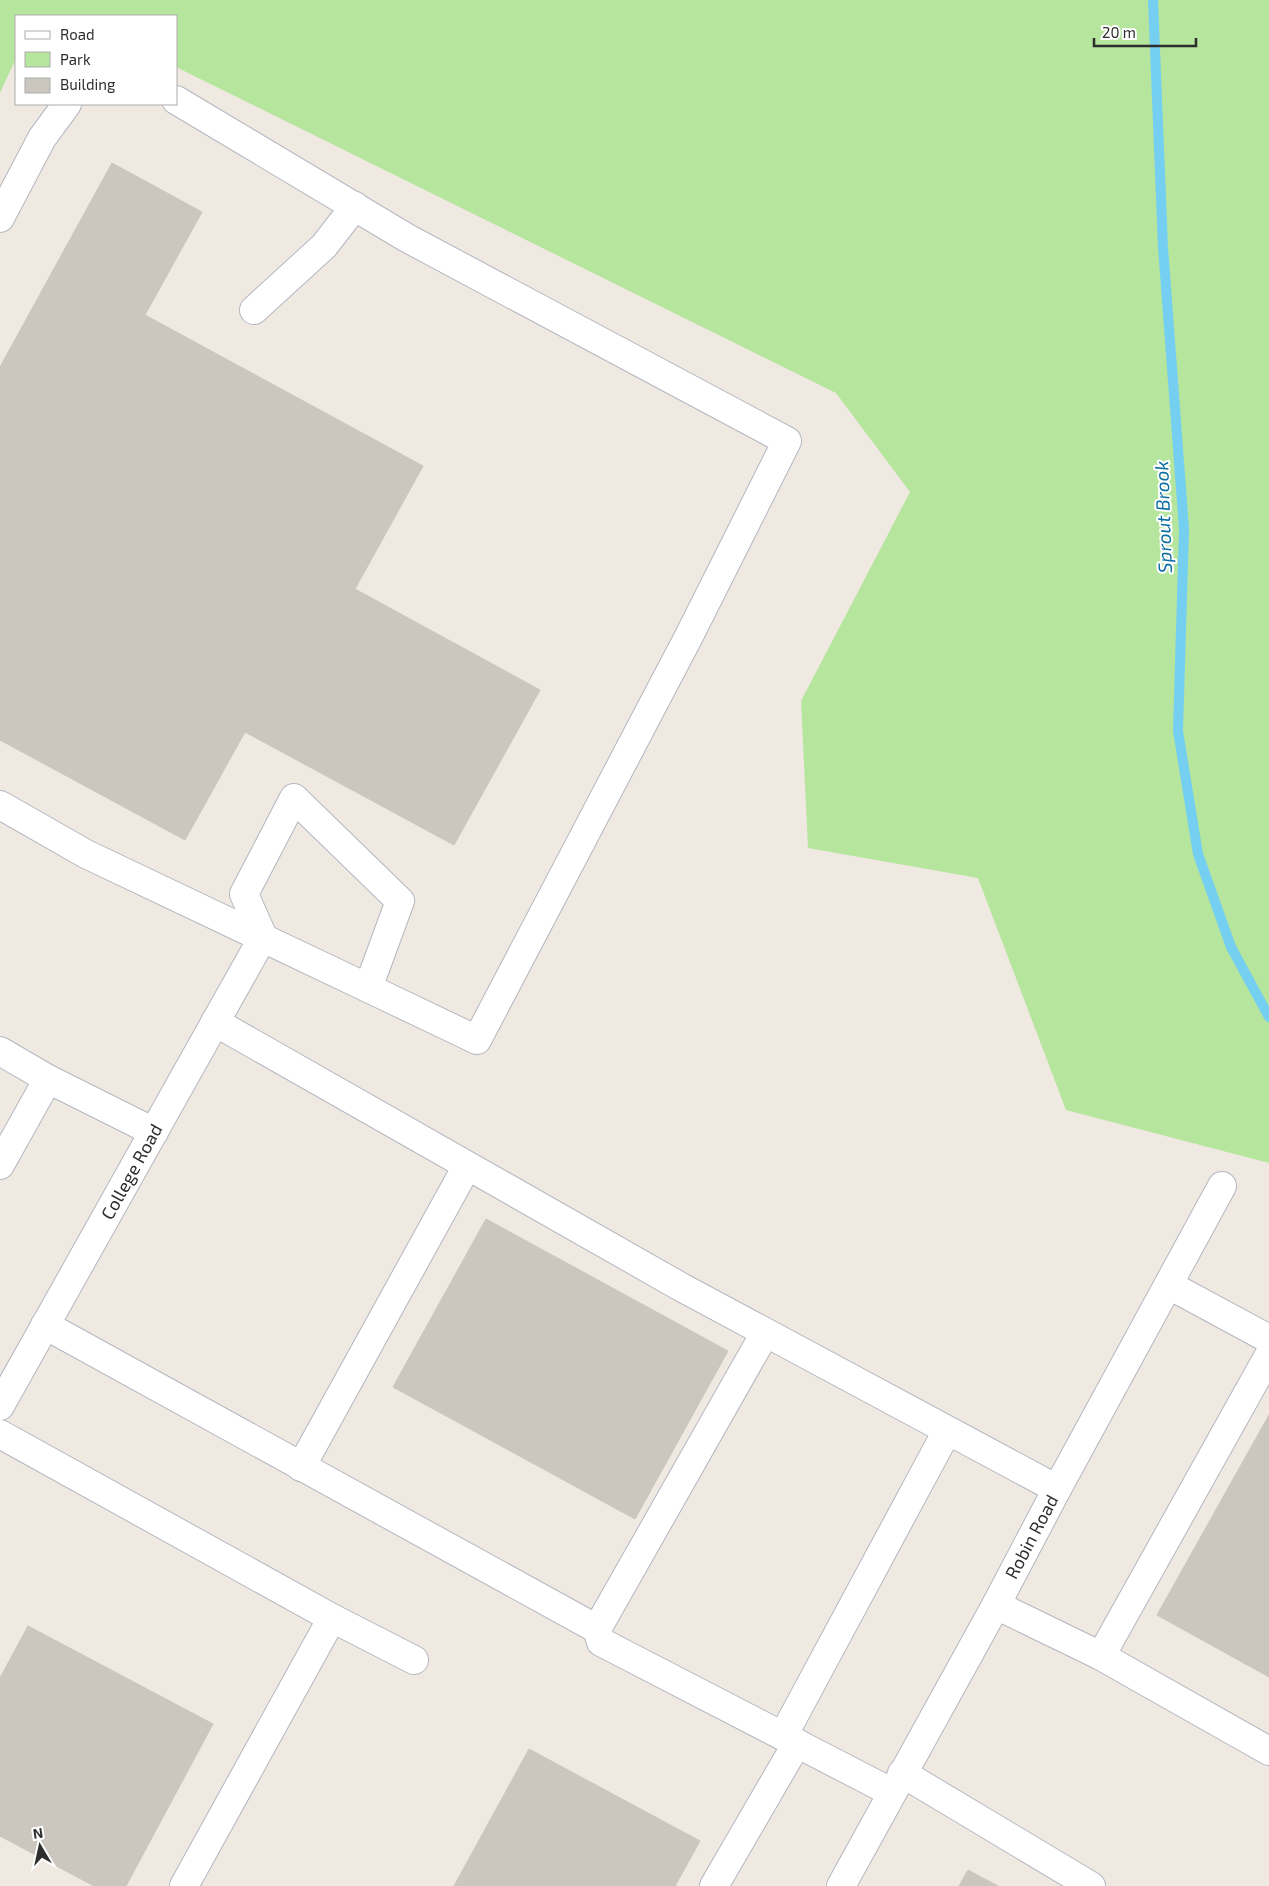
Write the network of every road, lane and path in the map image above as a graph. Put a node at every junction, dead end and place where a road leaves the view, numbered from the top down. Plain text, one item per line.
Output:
1 (178, 101) edge
2 (66, 105) edge
3 (354, 206) junction
4 (0, 218) edge
5 (254, 310) dead end
6 (0, 805) edge
7 (263, 937) junction
8 (368, 988) junction
9 (215, 1022) junction
10 (0, 1051) edge
11 (48, 1079) junction
12 (154, 1132) junction
13 (0, 1165) edge
14 (467, 1166) junction
15 (1222, 1186) dead end
16 (1168, 1285) junction
17 (45, 1325) junction
18 (765, 1333) junction
19 (1269, 1339) edge
20 (1269, 1355) edge
21 (0, 1406) edge
22 (948, 1431) junction
23 (0, 1434) edge
24 (300, 1467) junction
25 (1057, 1489) junction
26 (996, 1605) junction
27 (332, 1618) junction
28 (597, 1629) junction
29 (1101, 1656) junction
30 (414, 1660) dead end
31 (790, 1740) junction
32 (1269, 1751) edge
33 (897, 1783) junction
34 (184, 1886) edge
35 (714, 1886) edge
36 (841, 1886) edge
37 (1091, 1886) edge

1 - 3 street
2 - 4 street
3 - 5 street
3 - 8 street
6 - 7 street
7 - 8 street
7 - 8 street
7 - 9 street, College Road
9 - 12 street, College Road
9 - 14 street
10 - 11 street
11 - 12 street
11 - 13 street
12 - 17 street, College Road
14 - 18 street
14 - 24 street
15 - 16 street, Robin Road
16 - 19 street
16 - 25 street, Robin Road
17 - 21 street, College Road
17 - 24 street
18 - 22 street
18 - 28 street
20 - 29 street
22 - 25 street
22 - 31 street
23 - 27 street
24 - 28 street
25 - 26 street, Robin Road
26 - 29 street
26 - 33 street, Robin Road
27 - 30 street
27 - 34 street
28 - 31 street
29 - 32 street
31 - 33 street
31 - 35 street
33 - 36 street, Robin Road
33 - 37 street

